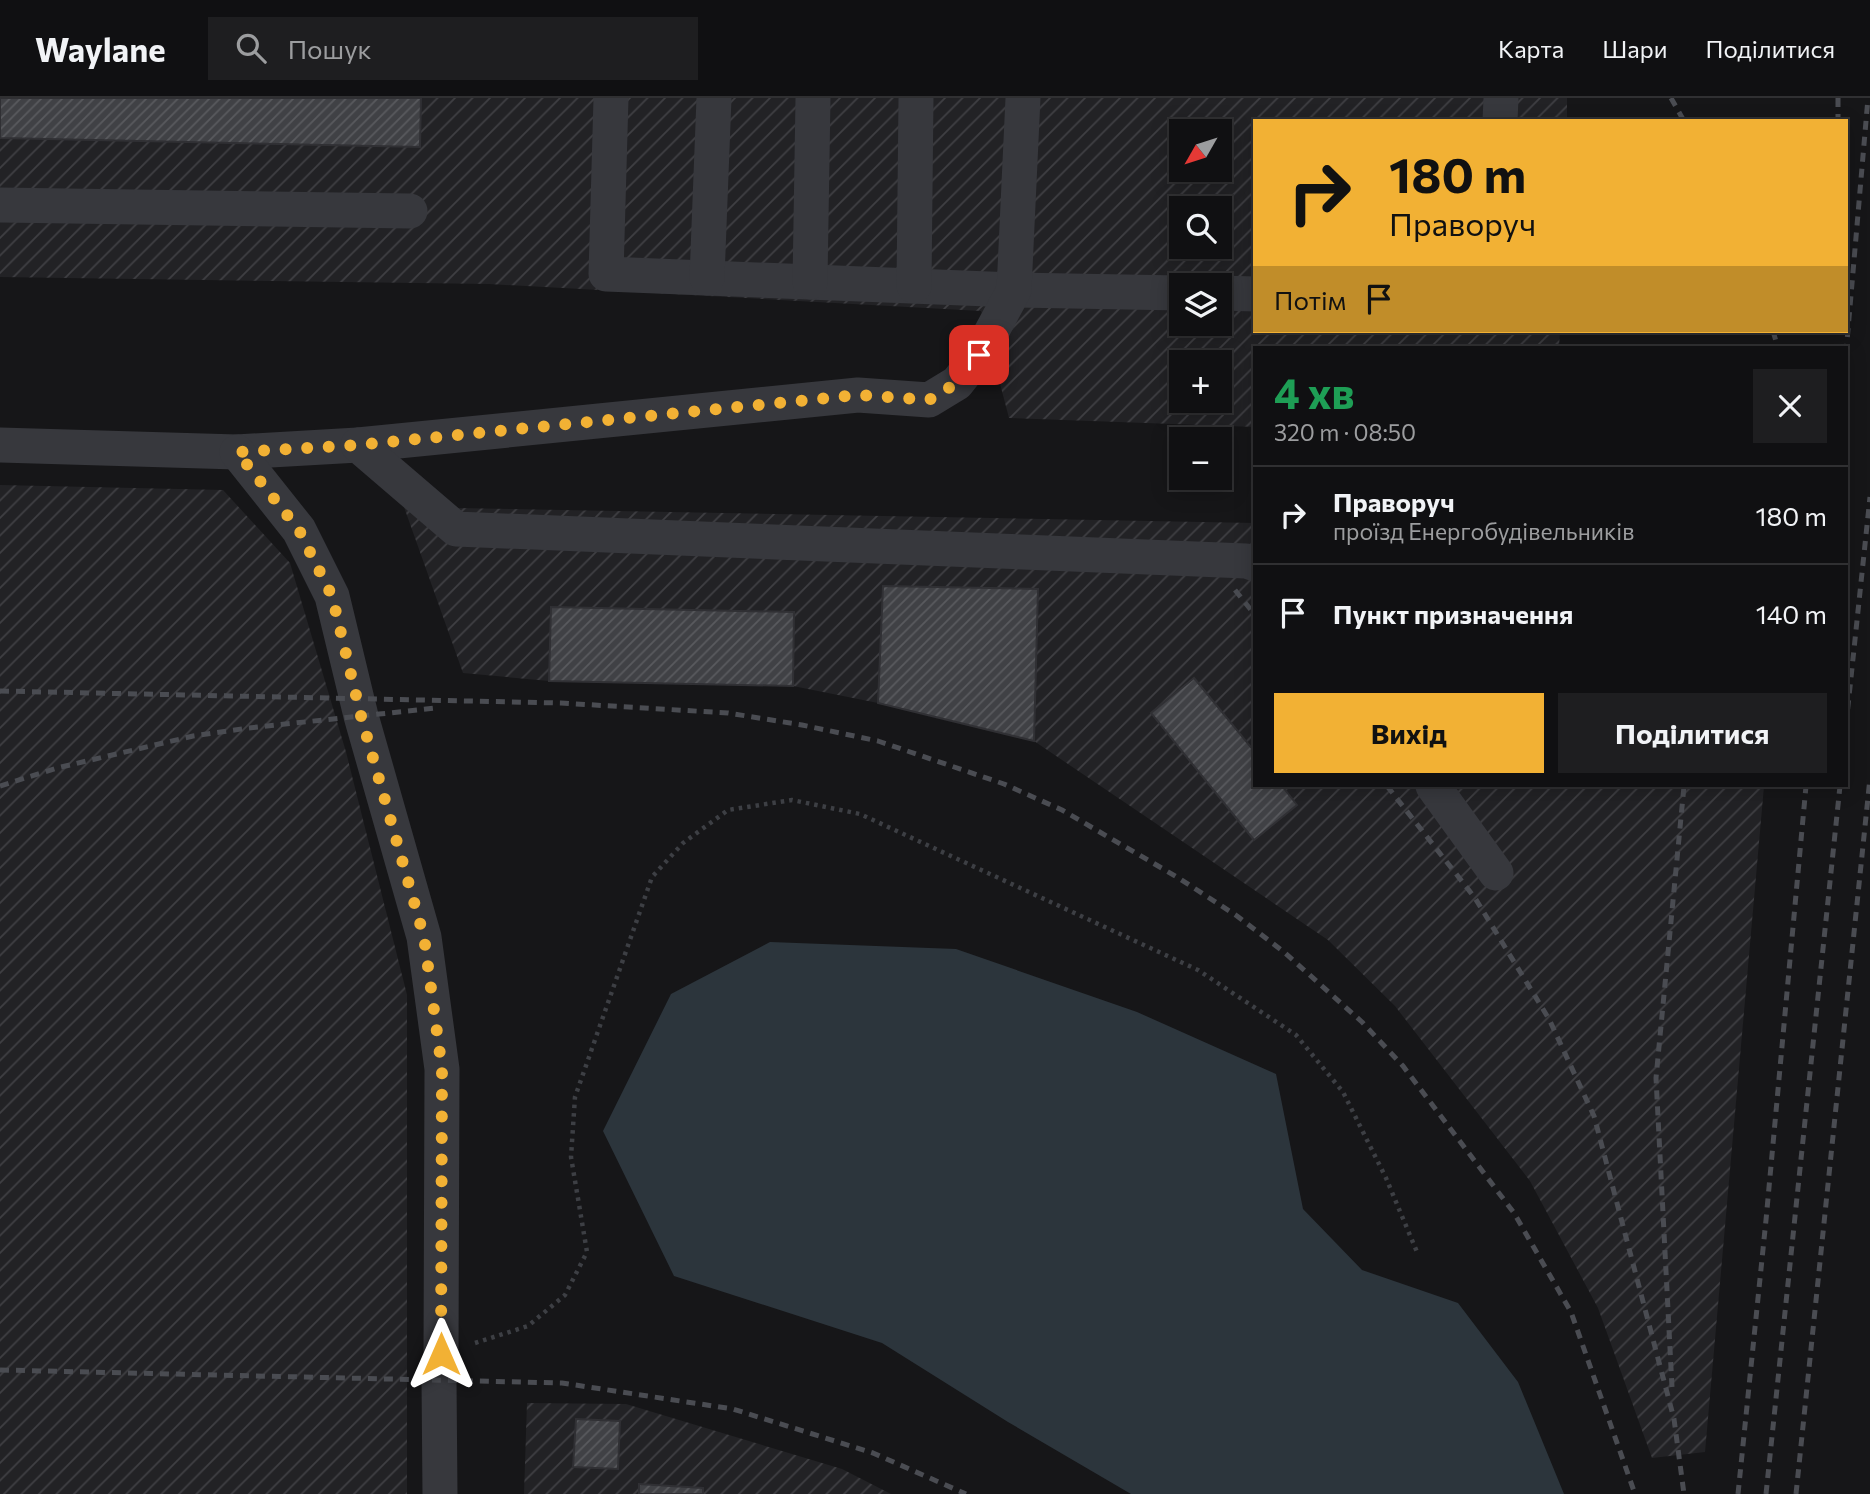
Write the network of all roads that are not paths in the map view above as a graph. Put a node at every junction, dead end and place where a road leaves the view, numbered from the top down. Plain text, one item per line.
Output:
1 (611, 98) edge
2 (714, 98) edge
3 (813, 98) edge
4 (916, 98) edge
5 (1023, 98) edge
6 (1501, 98) edge
7 (1500, 119) edge
8 (0, 205) edge
9 (410, 211) dead end
10 (707, 278) junction
11 (810, 282) junction
12 (914, 286) junction
13 (1014, 290) junction
14 (1169, 293) edge
15 (1232, 293) edge
16 (1253, 293) edge
17 (358, 445) junction
18 (0, 446) edge
19 (237, 452) junction
20 (1253, 563) edge
21 (1434, 787) edge
22 (1496, 873) dead end
23 (439, 1494) edge

1 - 10 street
2 - 10 street
3 - 11 street
4 - 12 street
5 - 13 street
6 - 7 street
8 - 9 street
10 - 11 street
11 - 12 street
12 - 13 street
13 - 14 street
13 - 17 street
15 - 16 street
17 - 19 street
17 - 20 street
18 - 19 street
19 - 23 street
21 - 22 street

